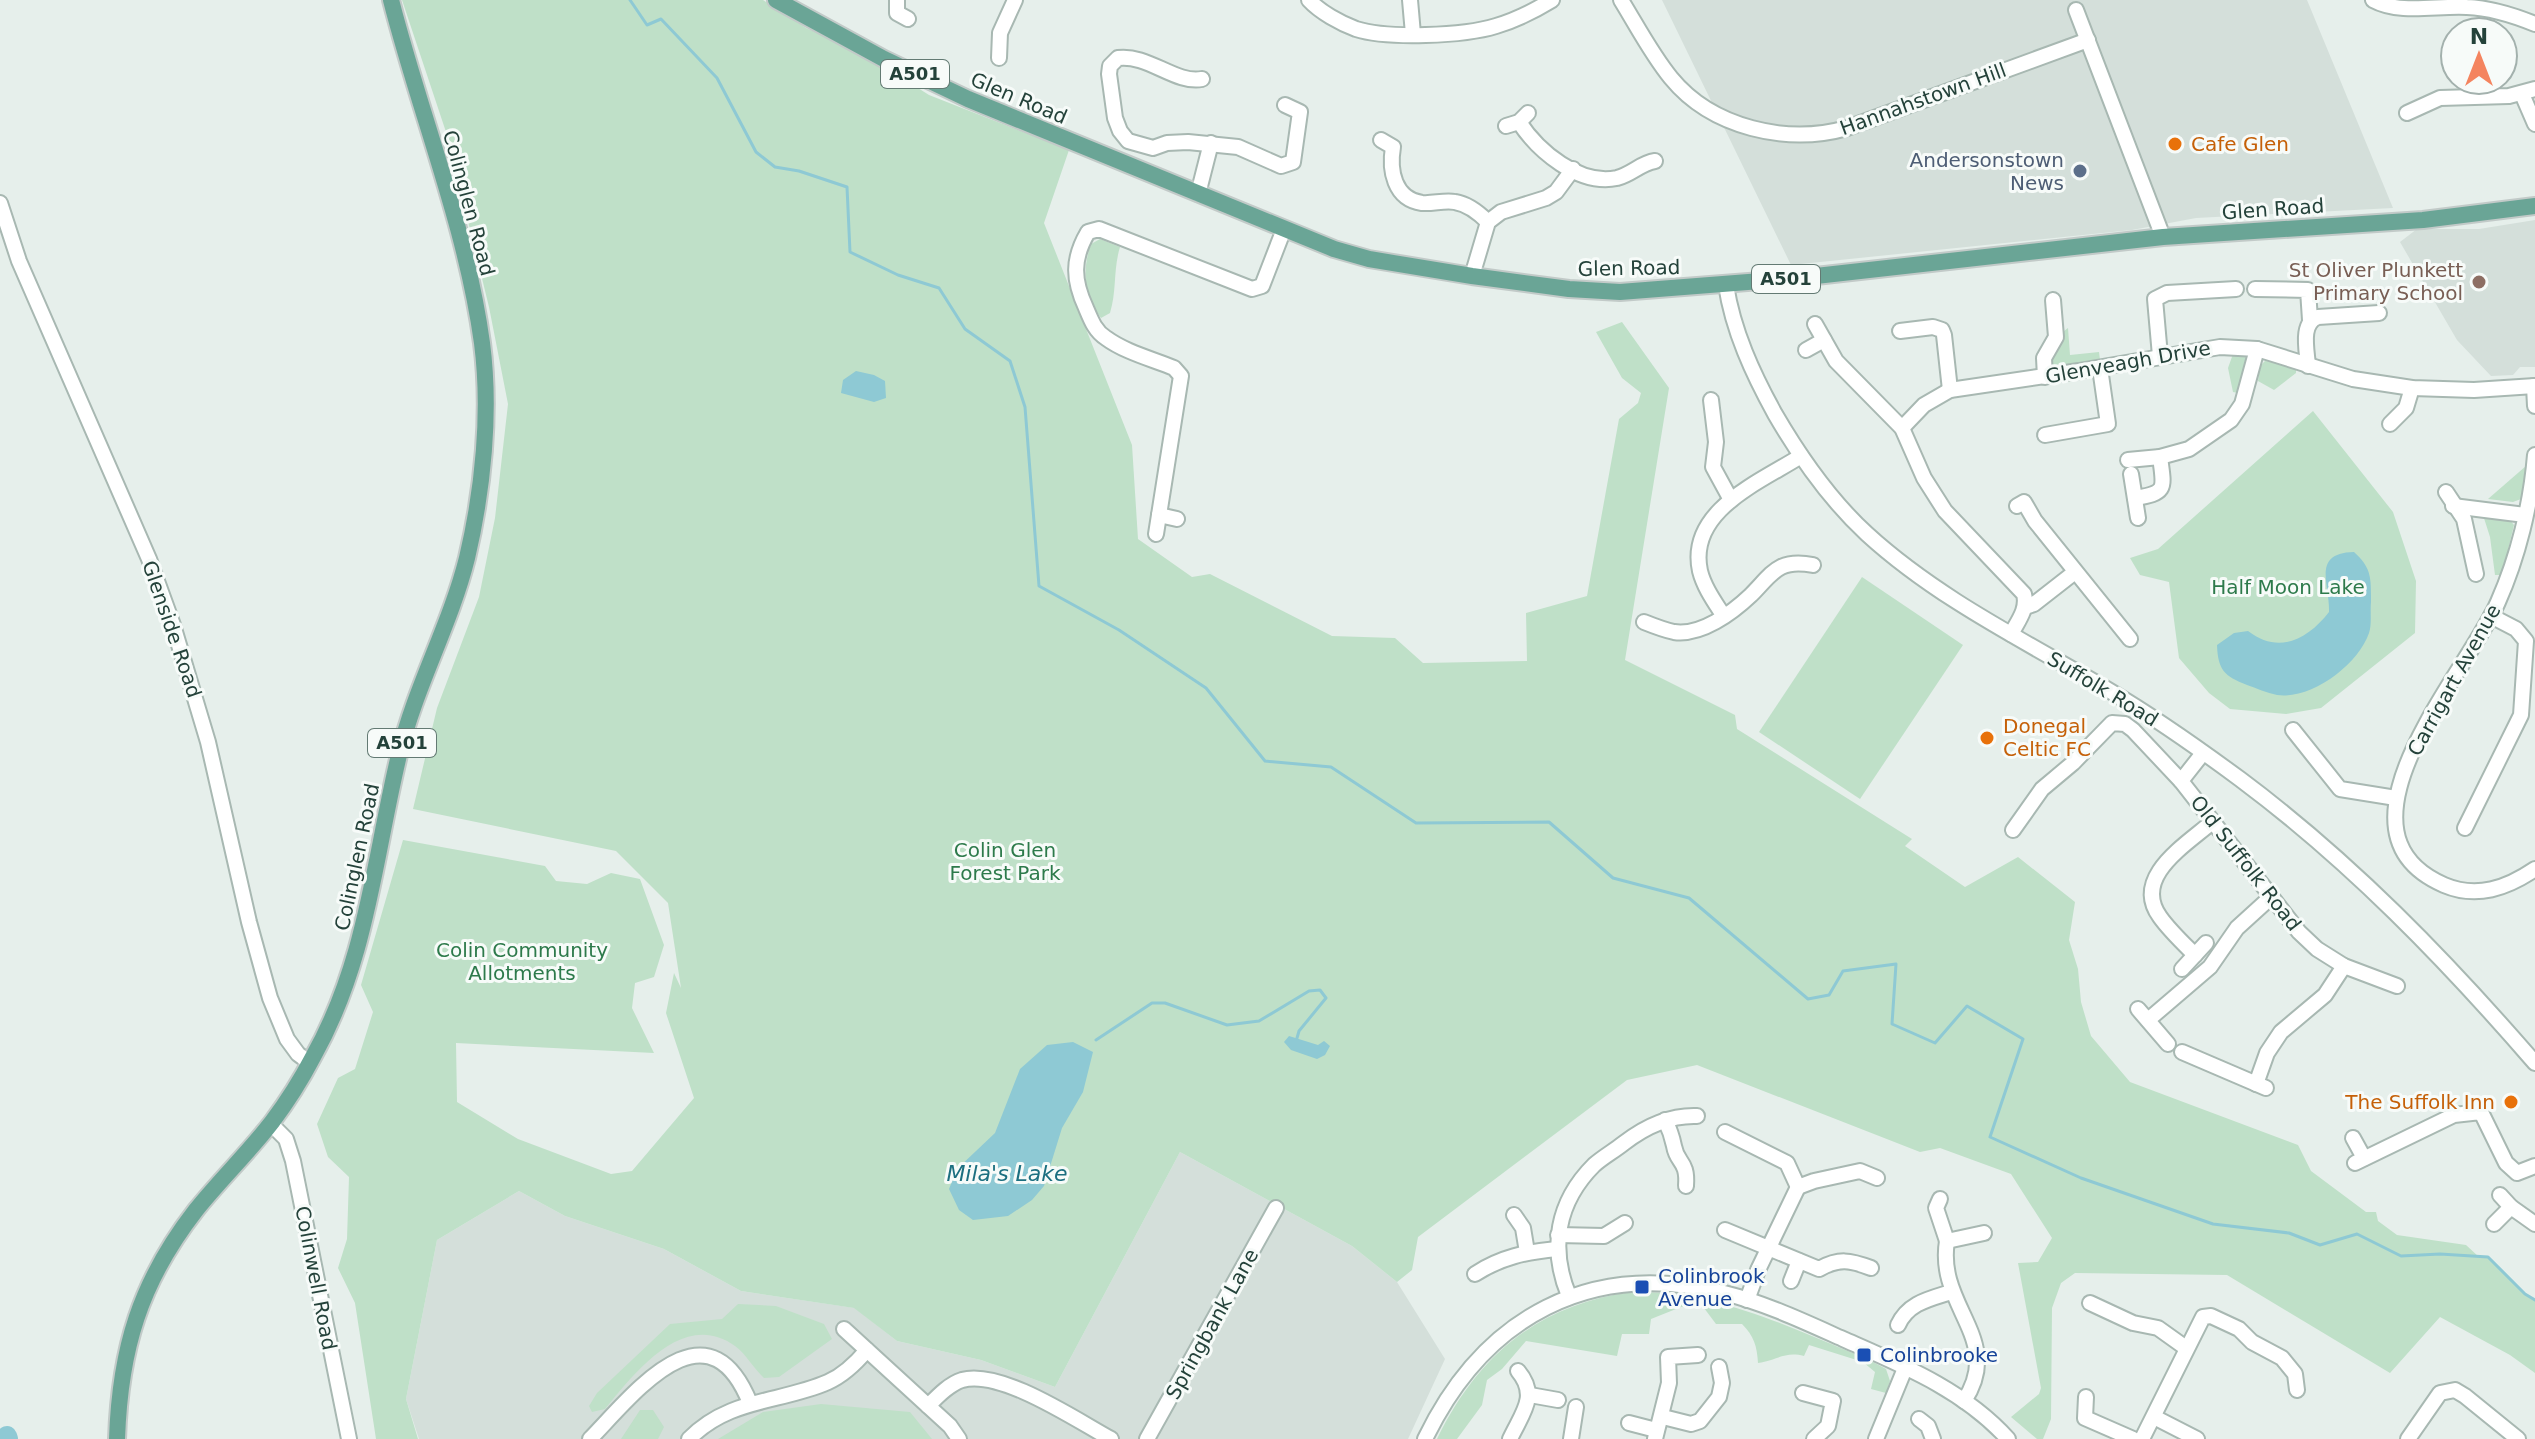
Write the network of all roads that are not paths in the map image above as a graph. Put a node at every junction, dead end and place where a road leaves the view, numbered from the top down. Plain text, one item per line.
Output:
1 (391, 0) edge
2 (776, 0) edge
3 (897, 0) edge
4 (1015, 0) edge
5 (1309, 0) edge
6 (1410, 0) edge
7 (1552, 0) edge
8 (1621, 0) edge
9 (2373, 0) edge
10 (2509, 6) edge
11 (2076, 10) dead end
12 (908, 19) dead end
13 (2535, 24) edge
14 (1413, 34) junction
15 (2088, 40) junction
16 (999, 58) dead end
17 (1202, 79) dead end
18 (2529, 91) edge
19 (1285, 105) dead end
20 (2407, 113) dead end
21 (1518, 120) dead end
22 (2535, 124) edge
23 (1381, 140) dead end
24 (1211, 143) junction
25 (1640, 146) dead end
26 (1573, 169) junction
27 (1198, 194) junction
28 (0, 203) edge
29 (2535, 206) edge
30 (1488, 222) junction
31 (1284, 229) junction
32 (2163, 237) junction
33 (1472, 276) junction
34 (1726, 285) junction
35 (2236, 289) dead end
36 (2255, 289) dead end
37 (2053, 300) dead end
38 (2379, 313) dead end
39 (2310, 320) junction
40 (1815, 324) dead end
41 (1900, 331) dead end
42 (1824, 340) junction
43 (2257, 349) junction
44 (1806, 350) dead end
45 (2160, 356) junction
46 (2308, 366) junction
47 (2100, 368) junction
48 (2045, 377) junction
49 (2534, 386) edge
50 (2412, 388) junction
51 (1950, 390) junction
52 (1711, 400) dead end
53 (2535, 406) edge
54 (2390, 424) dead end
55 (1902, 428) junction
56 (2045, 435) dead end
57 (2535, 455) edge
58 (1801, 456) junction
59 (2160, 457) junction
60 (2446, 492) dead end
61 (2135, 498) junction
62 (1731, 500) junction
63 (2017, 506) dead end
64 (2453, 506) junction
65 (1159, 515) junction
66 (2525, 515) junction
67 (2138, 518) dead end
68 (1177, 519) dead end
69 (1156, 534) dead end
70 (1813, 565) dead end
71 (2075, 572) junction
72 (2476, 574) dead end
73 (2025, 607) junction
74 (1723, 615) junction
75 (2491, 616) junction
76 (1644, 622) dead end
77 (2011, 634) junction
78 (2130, 639) dead end
79 (2293, 730) dead end
80 (2203, 753) junction
81 (2181, 781) junction
82 (2396, 798) junction
83 (2212, 822) junction
84 (2465, 828) dead end
85 (2013, 830) dead end
86 (2535, 869) edge
87 (2270, 898) junction
88 (2206, 943) dead end
89 (2195, 955) junction
90 (2344, 966) junction
91 (2182, 969) dead end
92 (2397, 986) dead end
93 (2138, 1009) dead end
94 (2148, 1020) junction
95 (2168, 1044) dead end
96 (2182, 1052) dead end
97 (310, 1063) junction
98 (2535, 1063) edge
99 (1697, 1116) dead end
100 (1665, 1120) junction
101 (271, 1124) junction
102 (1725, 1132) dead end
103 (2353, 1138) dead end
104 (1657, 1146) dead end
105 (1674, 1148) junction
106 (2535, 1166) edge
107 (1877, 1178) dead end
108 (1686, 1186) dead end
109 (1798, 1187) junction
110 (2500, 1195) dead end
111 (1940, 1199) dead end
112 (2511, 1207) junction
113 (1276, 1208) dead end
114 (1514, 1215) dead end
115 (1625, 1223) dead end
116 (2494, 1224) dead end
117 (2535, 1224) edge
118 (1725, 1230) dead end
119 (1984, 1233) dead end
120 (1947, 1241) junction
121 (1557, 1242) junction
122 (1769, 1250) junction
123 (1527, 1252) junction
124 (1799, 1261) junction
125 (1871, 1268) dead end
126 (1475, 1274) dead end
127 (1791, 1281) dead end
128 (1951, 1292) junction
129 (1569, 1296) junction
130 (1747, 1300) junction
131 (2090, 1303) dead end
132 (1898, 1325) dead end
133 (844, 1329) dead end
134 (2186, 1348) junction
135 (867, 1350) junction
136 (1698, 1355) dead end
137 (1906, 1366) junction
138 (1719, 1367) dead end
139 (1518, 1371) dead end
140 (2297, 1390) dead end
141 (1803, 1393) dead end
142 (1530, 1395) junction
143 (2086, 1397) dead end
144 (1558, 1400) dead end
145 (1964, 1401) junction
146 (750, 1403) junction
147 (928, 1406) junction
148 (1576, 1407) dead end
149 (2154, 1417) junction
150 (1919, 1419) dead end
151 (1629, 1423) dead end
152 (1658, 1429) edge
153 (1512, 1438) edge
154 (117, 1439) edge
155 (349, 1439) edge
156 (590, 1439) edge
157 (689, 1439) edge
158 (959, 1439) edge
159 (1111, 1439) edge
160 (1147, 1439) edge
161 (1425, 1439) edge
162 (1571, 1439) edge
163 (1814, 1439) edge
164 (1876, 1439) edge
165 (1933, 1439) edge
166 (2008, 1439) edge
167 (2133, 1439) edge
168 (2142, 1439) edge
169 (2197, 1439) edge
170 (2408, 1439) edge
171 (2518, 1439) edge

1 - 97 main road, Colinglen Road / A501
2 - 27 main road, Glen Road / A501
3 - 12 street
4 - 16 street
5 - 14 street
6 - 14 street
7 - 14 street
8 - 15 street, Hannahstown Hill
9 - 10 street
10 - 13 street
11 - 15 street
15 - 32 street
17 - 24 street
18 - 20 street
18 - 22 street
19 - 24 street
21 - 26 street
23 - 30 street
24 - 27 street
25 - 26 street
26 - 30 street
27 - 31 main road, Glen Road / A501
28 - 97 street, Glenside Road
29 - 32 main road, Glen Road / A501
30 - 33 street
31 - 33 main road, Glen Road / A501
31 - 65 street
32 - 34 main road, Glen Road / A501
33 - 34 main road, Glen Road / A501
34 - 58 street, Suffolk Road
35 - 45 street
36 - 39 street
37 - 48 street
38 - 39 street
39 - 46 street
40 - 42 street
41 - 51 street
42 - 44 street
42 - 55 street
43 - 45 street, Glenveagh Drive
43 - 46 street, Glenveagh Drive
43 - 59 street
45 - 47 street, Glenveagh Drive
46 - 50 street, Glenveagh Drive
47 - 48 street, Glenveagh Drive
47 - 56 street
48 - 51 street, Glenveagh Drive
49 - 50 street, Glenveagh Drive
49 - 53 street
50 - 54 street
51 - 55 street, Glenveagh Drive
52 - 62 street
55 - 73 street
57 - 66 street, Carrigart Avenue
58 - 62 street
58 - 77 street, Suffolk Road
59 - 61 street
59 - 61 street
60 - 64 street, Carrigart Avenue
61 - 67 street
62 - 74 street
63 - 71 street
64 - 66 street
64 - 72 street, Carrigart Avenue
65 - 68 street
65 - 69 street
66 - 75 street, Carrigart Avenue
70 - 74 street
71 - 73 street
71 - 78 street
73 - 77 street
74 - 76 street
75 - 82 street, Carrigart Avenue
75 - 84 street
77 - 80 street, Suffolk Road
79 - 82 street
80 - 81 street, Old Suffolk Road
80 - 98 street, Suffolk Road
81 - 83 street, Old Suffolk Road
81 - 85 street, Old Suffolk Road
82 - 86 street, Carrigart Avenue
83 - 87 street, Old Suffolk Road
83 - 89 street
87 - 90 street, Old Suffolk Road
87 - 94 street
88 - 89 street
89 - 91 street
90 - 92 street, Old Suffolk Road
90 - 96 street
93 - 94 street
94 - 95 street
97 - 101 main road, Colinglen Road / A501
99 - 100 street
100 - 105 street
100 - 121 street
101 - 154 main road, Colinglen Road / A501
101 - 155 street, Colinwell Road
102 - 109 street
103 - 106 street
104 - 105 street
105 - 108 street
107 - 109 street
109 - 122 street
110 - 112 street
111 - 120 street
112 - 116 street
112 - 117 street
113 - 160 street, Springbank Lane
114 - 123 street
115 - 121 street
118 - 122 street
119 - 120 street
120 - 128 street
121 - 123 street
121 - 129 street
122 - 124 street
122 - 130 street
123 - 126 street
124 - 125 street
124 - 127 street
128 - 132 street
128 - 145 street
129 - 130 street
129 - 161 street
130 - 137 street
131 - 134 street
133 - 135 street
134 - 140 street
134 - 149 street
135 - 146 street
135 - 147 street
136 - 152 street
137 - 145 street
137 - 164 street
138 - 152 street
139 - 142 street
141 - 163 street
142 - 144 street
142 - 153 street
143 - 167 street
145 - 166 street
146 - 156 street
146 - 157 street
147 - 158 street
147 - 159 street
148 - 162 street
149 - 168 street
149 - 169 street
150 - 165 street
151 - 152 street
170 - 171 street

